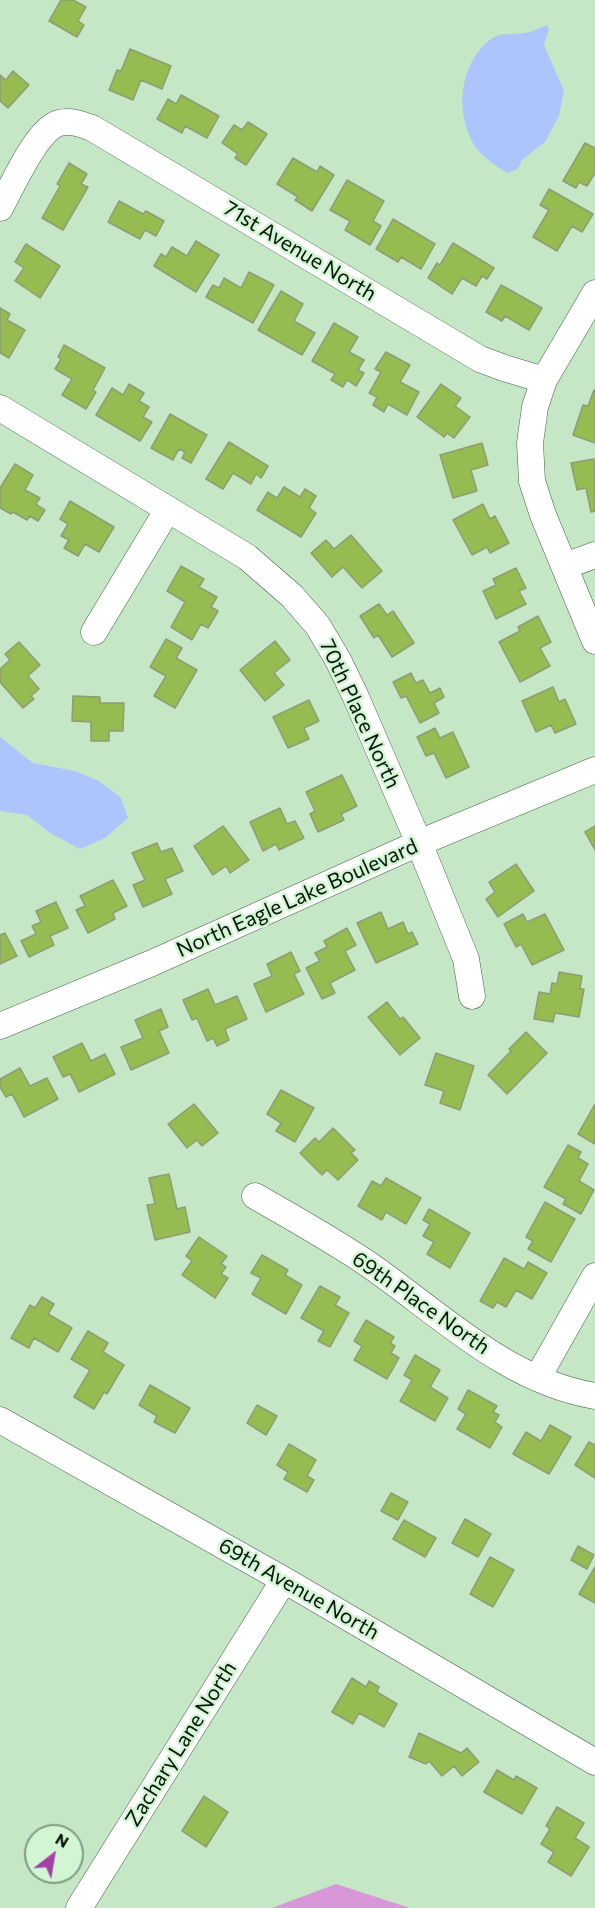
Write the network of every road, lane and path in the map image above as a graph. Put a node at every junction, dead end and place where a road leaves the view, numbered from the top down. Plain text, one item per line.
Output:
1 (0, 208) edge
2 (595, 292) edge
3 (544, 380) junction
4 (0, 408) edge
5 (168, 509) junction
6 (595, 555) edge
7 (564, 566) junction
8 (94, 632) dead end
9 (595, 641) edge
10 (595, 770) edge
11 (419, 843) junction
12 (472, 996) dead end
13 (0, 1026) edge
14 (255, 1196) dead end
15 (595, 1276) edge
16 (538, 1377) junction
17 (595, 1396) edge
18 (0, 1420) edge
19 (284, 1580) junction
20 (595, 1762) edge
21 (79, 1908) edge

1 - 3 street, 71st Avenue North
2 - 3 street
3 - 7 street
4 - 5 street, 70th Place North
5 - 8 street
5 - 11 street, 70th Place North
6 - 7 street
7 - 9 street
10 - 11 street, North Eagle Lake Boulevard
11 - 12 street, 70th Place North
11 - 13 street, North Eagle Lake Boulevard
14 - 16 street, 69th Place North
15 - 16 street
16 - 17 street, 69th Place North
18 - 19 street, 69th Avenue North
19 - 20 street, 69th Avenue North
19 - 21 street, Zachary Lane North

